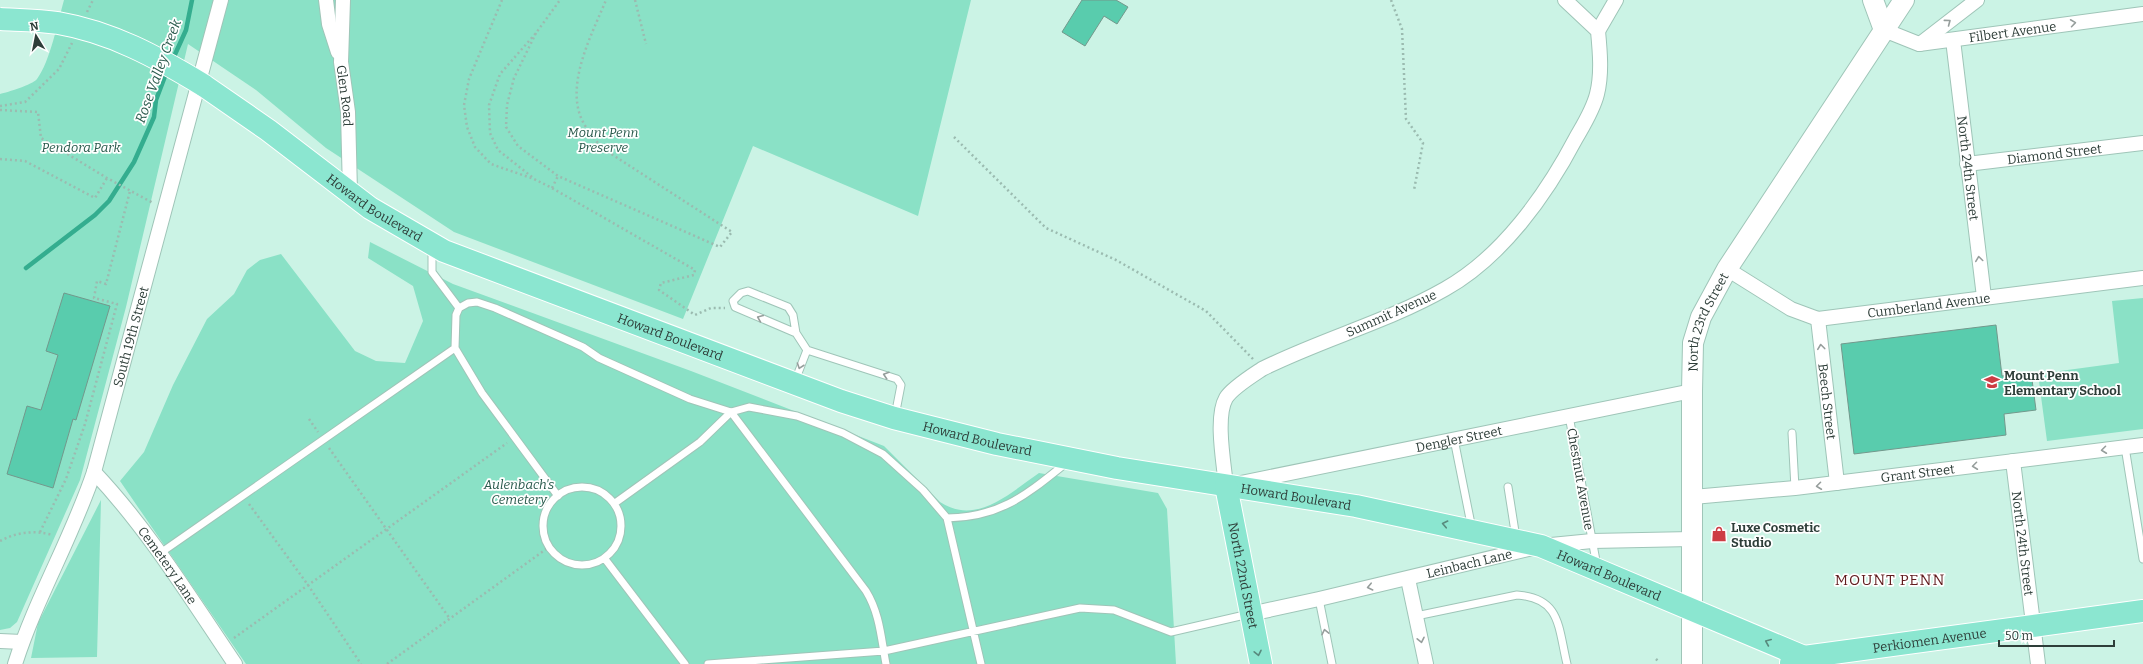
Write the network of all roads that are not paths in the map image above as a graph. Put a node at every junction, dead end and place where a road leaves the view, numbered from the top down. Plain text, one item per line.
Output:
1 (221, 0) edge
2 (326, 0) edge
3 (343, 0) edge
4 (1565, 0) edge
5 (1616, 0) edge
6 (1873, 0) edge
7 (1904, 0) edge
8 (1977, 0) edge
9 (2143, 14) edge
10 (0, 18) edge
11 (1884, 30) junction
12 (1598, 31) junction
13 (1953, 40) junction
14 (1919, 44) junction
15 (341, 62) junction
16 (2143, 143) edge
17 (1966, 164) junction
18 (350, 192) junction
19 (432, 245) junction
20 (1727, 269) junction
21 (2143, 278) edge
22 (1984, 297) junction
23 (459, 308) junction
24 (1818, 319) junction
25 (796, 333) junction
26 (455, 348) junction
27 (807, 350) junction
28 (794, 383) junction
29 (1692, 391) junction
30 (731, 412) junction
31 (1569, 416) junction
32 (894, 418) junction
33 (1792, 433) dead end
34 (1454, 438) junction
35 (2143, 445) edge
36 (2125, 447) junction
37 (1071, 459) junction
38 (2013, 462) junction
39 (94, 472) junction
40 (1837, 483) junction
41 (1226, 486) junction
42 (1508, 487) dead end
43 (1795, 488) junction
44 (558, 496) junction
45 (1693, 497) junction
46 (614, 503) junction
47 (947, 518) junction
48 (1472, 530) junction
49 (1692, 539) junction
50 (1516, 540) junction
51 (1592, 541) junction
52 (1541, 546) junction
53 (159, 554) junction
54 (605, 559) junction
55 (2143, 559) edge
56 (1597, 569) junction
57 (1408, 579) junction
58 (1319, 600) junction
59 (1692, 610) junction
60 (2143, 611) edge
61 (1250, 614) junction
62 (1416, 616) junction
63 (2033, 625) junction
64 (974, 631) junction
65 (0, 641) edge
66 (22, 642) junction
67 (884, 651) junction
68 (1796, 661) edge
69 (15, 664) edge
70 (235, 664) edge
71 (685, 664) edge
72 (708, 664) edge
73 (886, 664) edge
74 (982, 664) edge
75 (1261, 664) edge
76 (1332, 664) edge
77 (1426, 664) edge
78 (1566, 664) edge
79 (1692, 664) edge
80 (2038, 664) edge

1 - 39 street, South 19th Street
2 - 15 street
3 - 15 street, Glen Road
4 - 12 street
5 - 12 street
6 - 11 main road
7 - 11 main road, North 23rd Street
14 -> 8 street
13 -> 9 street, Filbert Avenue
10 - 18 main road, Howard Boulevard, bridge
11 - 14 street, Filbert Avenue
11 - 20 main road, North 23rd Street
12 - 41 street, Summit Avenue
13 - 14 street, Filbert Avenue
13 - 17 street, North 24th Street
15 - 18 street, Glen Road
16 - 17 street, Diamond Street
22 -> 17 street, North 24th Street
18 - 19 main road, Howard Boulevard
19 - 23 lane
19 - 28 main road, Howard Boulevard
20 - 24 street, Cumberland Avenue
20 - 29 main road, North 23rd Street
21 - 22 street, Cumberland Avenue
22 - 24 street, Cumberland Avenue
23 - 26 lane
23 - 30 lane
40 -> 24 street, Beech Street
25 -> 25 lane
25 - 27 lane
26 - 44 lane
26 - 53 lane
27 -> 28 lane
32 -> 27 lane
28 - 32 main road, Howard Boulevard
29 - 31 street, Dengler Street
29 - 45 main road, North 23rd Street
30 - 46 lane
30 - 47 lane
30 - 67 lane
31 - 34 street, Dengler Street
31 - 51 lane, Chestnut Avenue
32 - 37 main road, Howard Boulevard
33 - 43 lane
34 - 41 street, Dengler Street
34 - 48 lane
35 - 36 street, Grant Street
36 -> 38 street, Grant Street
36 - 55 lane
37 - 41 main road, Howard Boulevard
37 - 47 lane
38 -> 40 street, Grant Street
38 - 63 street, North 24th Street
39 - 53 street, Cemetery Lane
39 - 66 street, South 19th Street
40 -> 43 street, Grant Street
48 -> 41 main road, Howard Boulevard
41 - 61 main road, North 22nd Street
42 - 50 lane
43 - 45 street, Grant Street
44 - 46 lane
44 - 54 lane
45 - 49 main road, North 23rd Street
46 - 54 lane
47 - 64 lane
48 - 50 main road, Howard Boulevard
49 - 51 street, Leinbach Lane
49 - 59 main road, North 23rd Street
50 - 52 main road, Howard Boulevard
51 - 52 street, Leinbach Lane
51 - 56 lane, Chestnut Avenue
52 - 56 main road, Howard Boulevard
52 - 57 street, Leinbach Lane
53 - 70 street, Cemetery Lane
54 - 71 lane
56 - 59 main road, Howard Boulevard
57 -> 58 street, Leinbach Lane
57 - 62 street
58 - 61 street, Leinbach Lane
76 -> 58 lane
68 -> 59 main road, Howard Boulevard
59 - 79 main road, North 23rd Street
60 - 63 main road, Perkiomen Avenue
61 - 64 lane
61 -> 75 main road, North 22nd Street
62 -> 77 street
62 - 78 lane
63 - 68 main road, Perkiomen Avenue
63 - 80 street, North 24th Street
64 - 67 lane
64 - 74 lane
65 - 66 street
66 - 69 street, South 19th Street
67 - 72 lane
67 - 73 lane

